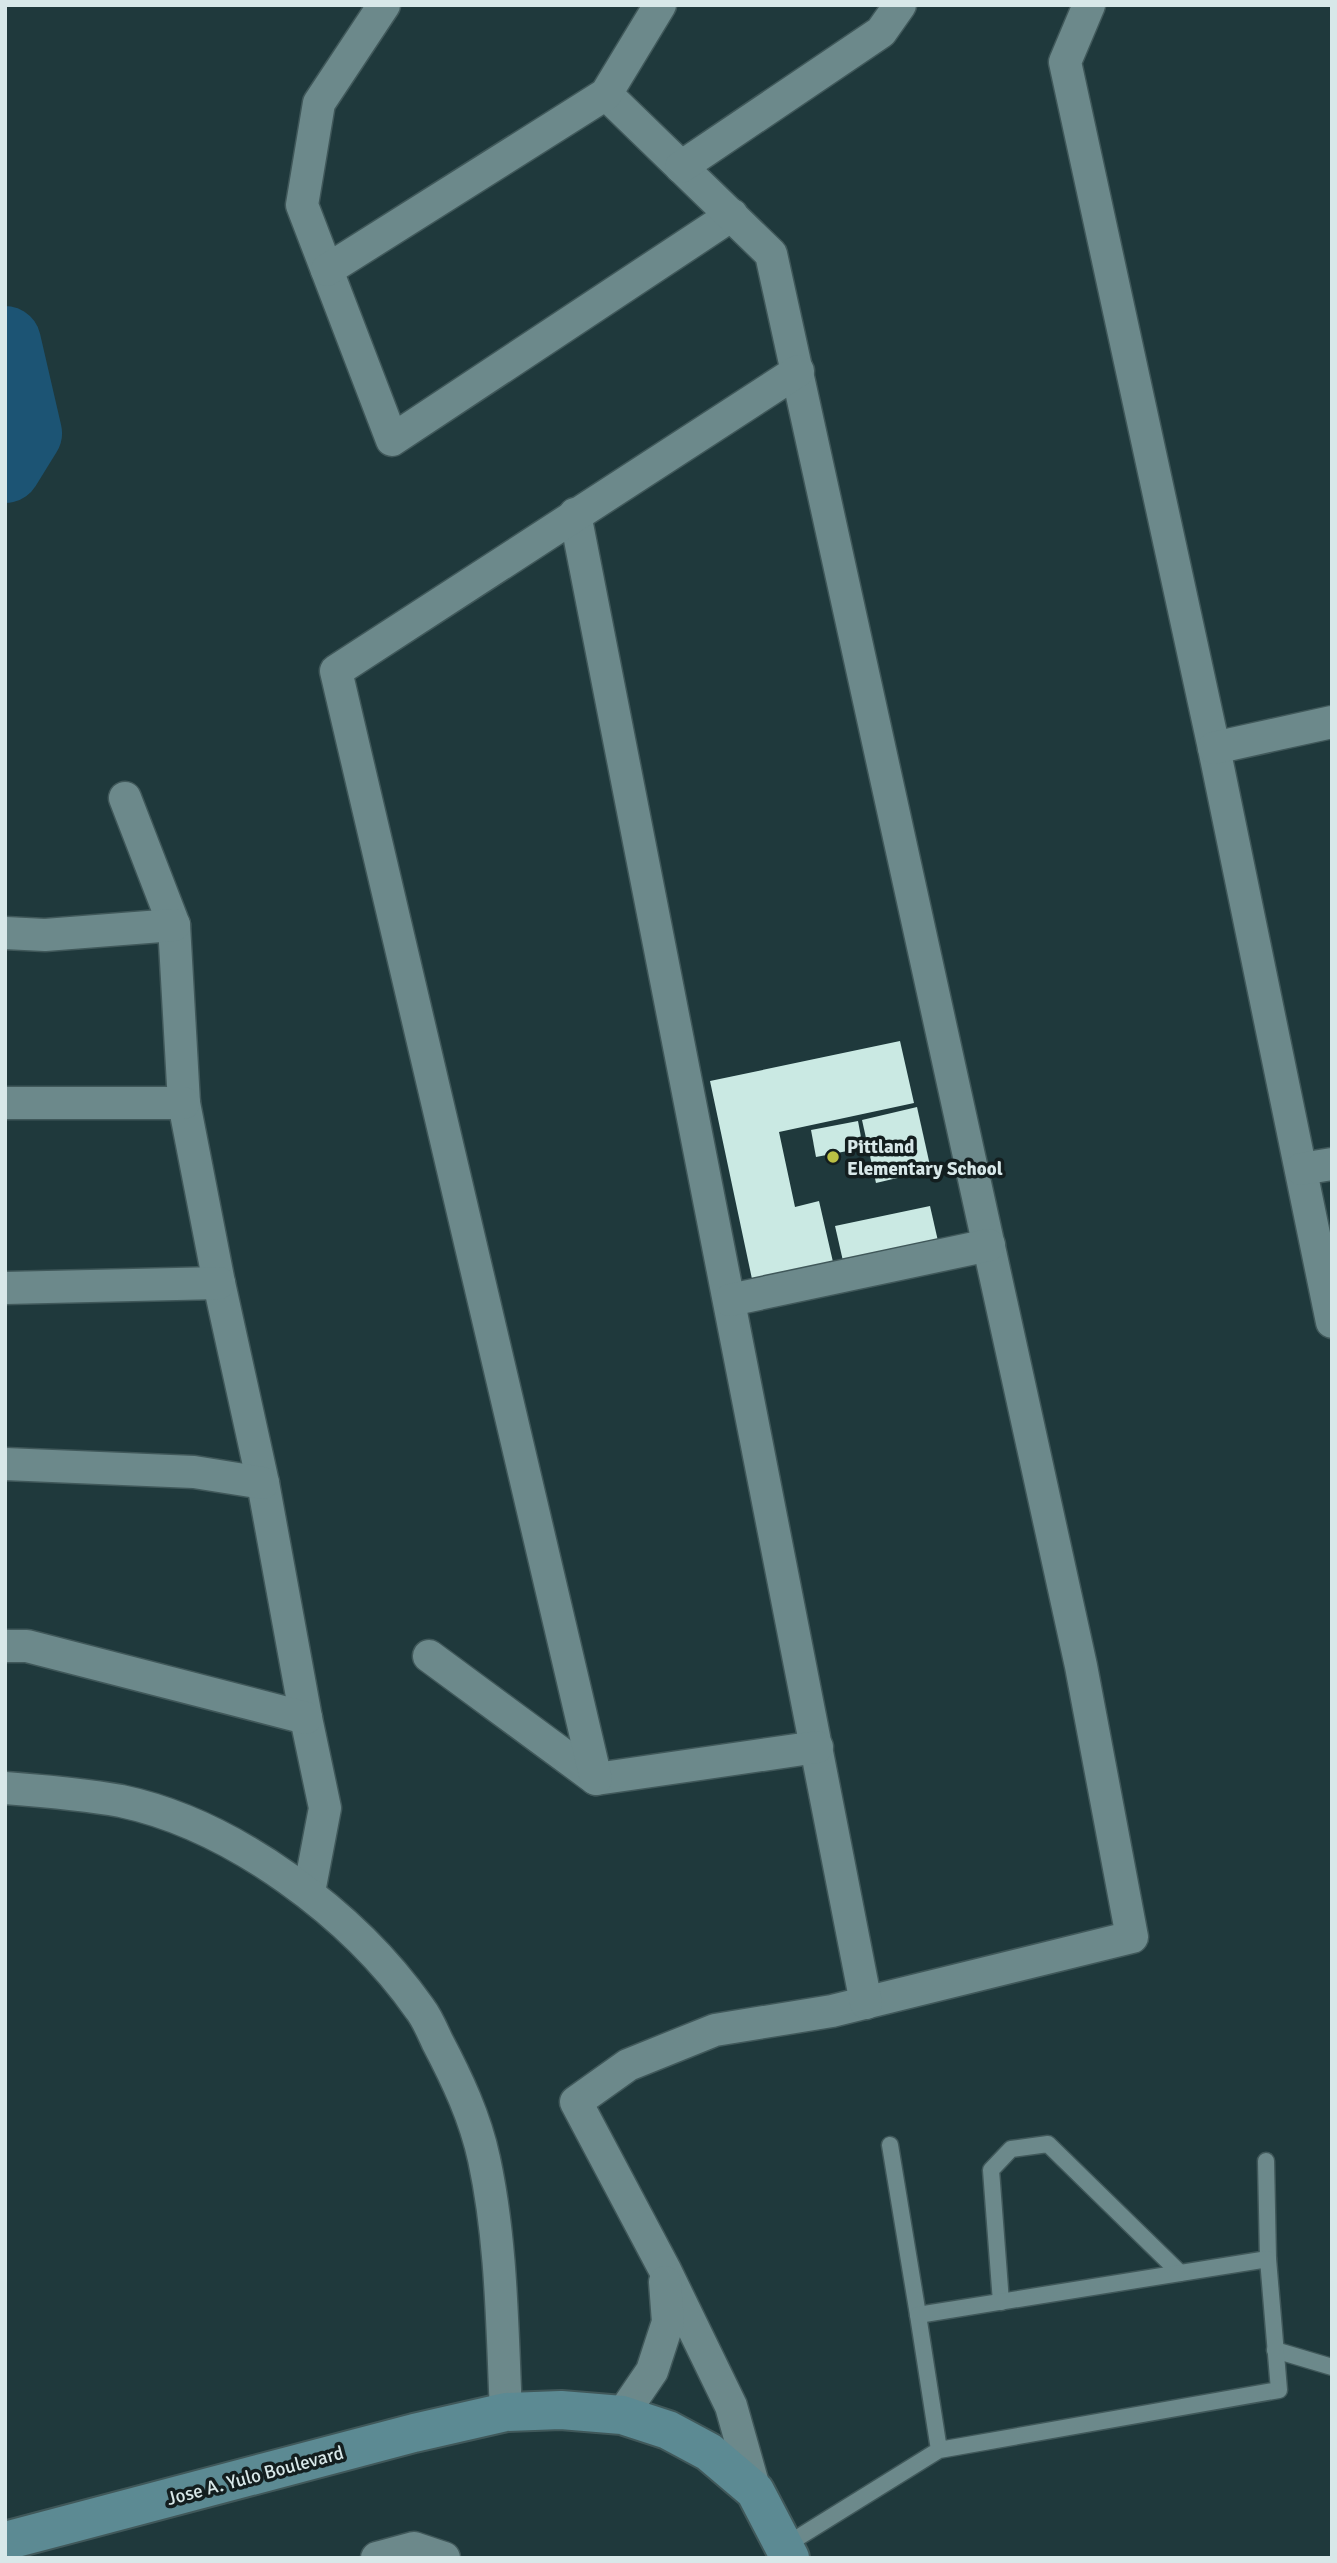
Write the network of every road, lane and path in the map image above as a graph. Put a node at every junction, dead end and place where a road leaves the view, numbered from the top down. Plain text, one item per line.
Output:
1 (384, 5) edge
2 (660, 5) edge
3 (900, 5) edge
4 (1089, 5) edge
5 (606, 94) junction
6 (681, 167) junction
7 (732, 215) junction
8 (327, 270) junction
9 (798, 371) junction
10 (575, 514) junction
11 (1332, 722) edge
12 (1214, 748) junction
13 (125, 798) dead end
14 (174, 925) junction
15 (5, 933) edge
16 (5, 1103) edge
17 (184, 1103) junction
18 (1332, 1164) edge
19 (1301, 1170) junction
20 (989, 1245) junction
21 (219, 1283) junction
22 (5, 1288) edge
23 (730, 1300) junction
24 (1332, 1322) edge
25 (5, 1464) edge
26 (263, 1483) junction
27 (5, 1646) edge
28 (429, 1656) dead end
29 (306, 1718) junction
30 (817, 1747) junction
31 (596, 1779) junction
32 (5, 1788) edge
33 (309, 1892) junction
34 (866, 2003) junction
35 (890, 2145) dead end
36 (1266, 2161) dead end
37 (1268, 2259) junction
38 (664, 2270) junction
39 (1180, 2273) junction
40 (1001, 2302) junction
41 (918, 2315) junction
42 (1275, 2350) junction
43 (1332, 2367) edge
44 (506, 2412) junction
45 (622, 2415) junction
46 (939, 2450) junction
47 (755, 2491) junction
48 (5, 2541) edge
49 (788, 2552) edge
50 (376, 2558) edge
51 (444, 2558) edge

1 - 8 street
2 - 5 street
3 - 6 street
4 - 12 street
5 - 6 street
5 - 8 street
6 - 7 street
7 - 8 street
7 - 9 street
9 - 10 street
9 - 20 street
10 - 23 street
10 - 31 street
11 - 12 street
12 - 19 street
13 - 14 street
14 - 15 street
14 - 17 street
16 - 17 street
17 - 21 street
18 - 19 street
19 - 24 street
20 - 23 street
20 - 34 street
21 - 22 street
21 - 26 street
23 - 30 street
25 - 26 street
26 - 29 street
27 - 29 street
28 - 31 street
29 - 33 street
30 - 31 street
30 - 34 street
32 - 33 street
33 - 44 street
34 - 38 street
35 - 41 lane
36 - 37 lane
37 - 39 lane
37 - 42 lane
38 - 45 street
38 - 47 street
39 - 40 lane
39 - 40 lane
40 - 41 lane
41 - 46 lane
42 - 43 lane
42 - 46 lane
44 - 45 main road, Jose A. Yulo Boulevard
44 - 48 main road, Jose A. Yulo Boulevard
45 - 47 main road, Jose A. Yulo Boulevard
46 - 49 lane
47 - 49 main road, Jose A. Yulo Boulevard
50 - 51 street

